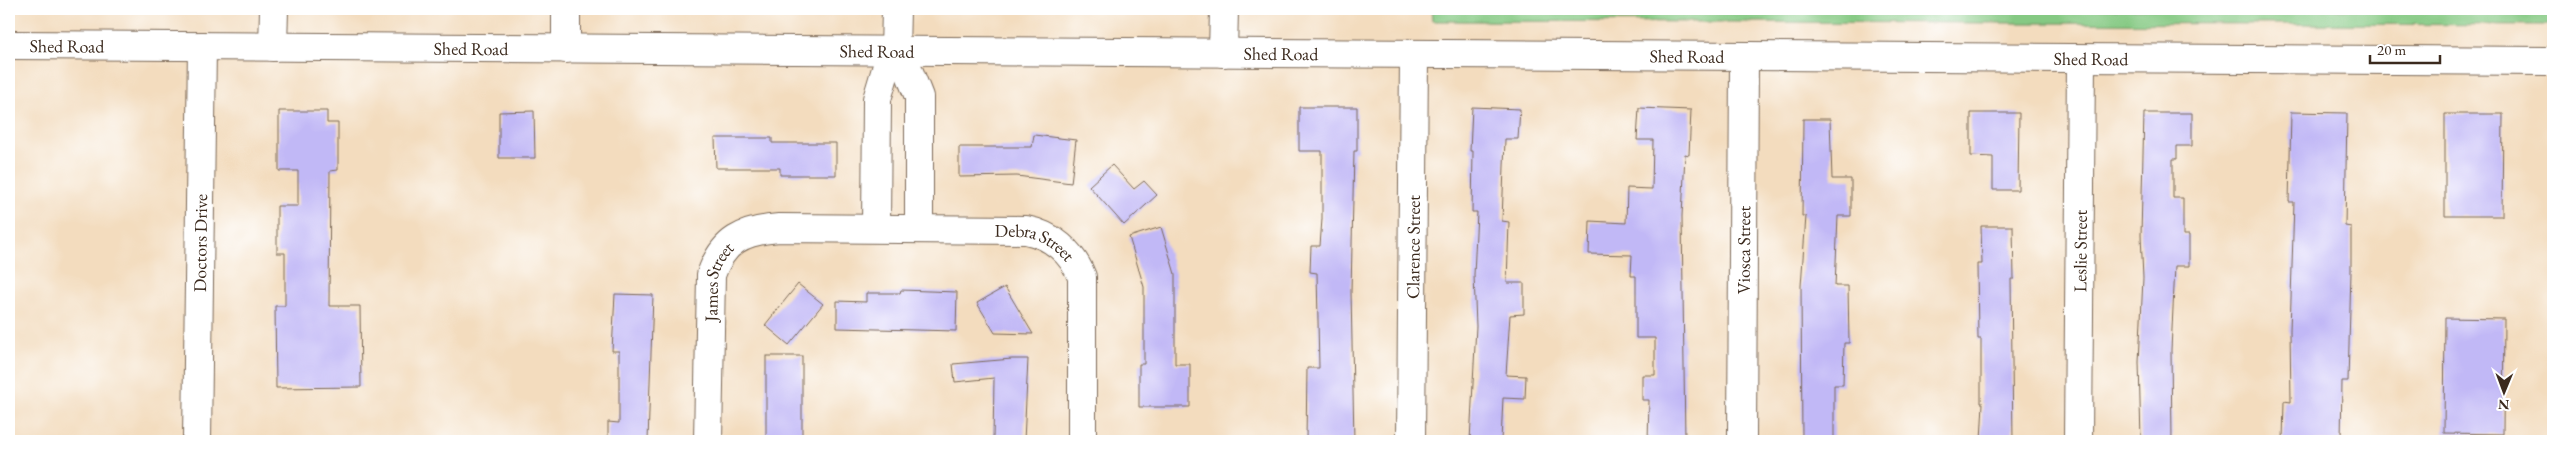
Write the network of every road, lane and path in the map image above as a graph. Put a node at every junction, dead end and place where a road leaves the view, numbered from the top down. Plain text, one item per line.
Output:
1 (274, 9) edge
2 (566, 9) edge
3 (896, 9) edge
4 (1224, 9) edge
5 (9, 45) edge
6 (202, 46) junction
7 (273, 47) junction
8 (566, 48) junction
9 (895, 51) junction
10 (1223, 53) junction
11 (1414, 54) junction
12 (1744, 58) junction
13 (2081, 60) junction
14 (2553, 62) edge
15 (898, 229) junction
16 (197, 441) edge
17 (708, 441) edge
18 (1082, 441) edge
19 (1411, 441) edge
20 (1742, 441) edge
21 (2078, 441) edge

1 - 7 street
2 - 8 street
3 - 9 street
4 - 10 street
5 - 6 street, Shed Road
6 - 7 street, Shed Road
6 - 16 street, Doctors Drive
7 - 8 street, Shed Road
8 - 9 street, Shed Road
9 - 10 street, Shed Road
9 - 15 street
9 - 15 street
10 - 11 street, Shed Road
11 - 12 street, Shed Road
11 - 19 street, Clarence Street
12 - 13 street, Shed Road
12 - 20 street, Viosca Street
13 - 14 street, Shed Road
13 - 21 street, Leslie Street
15 - 17 street, James Street
15 - 18 street, Debra Street

